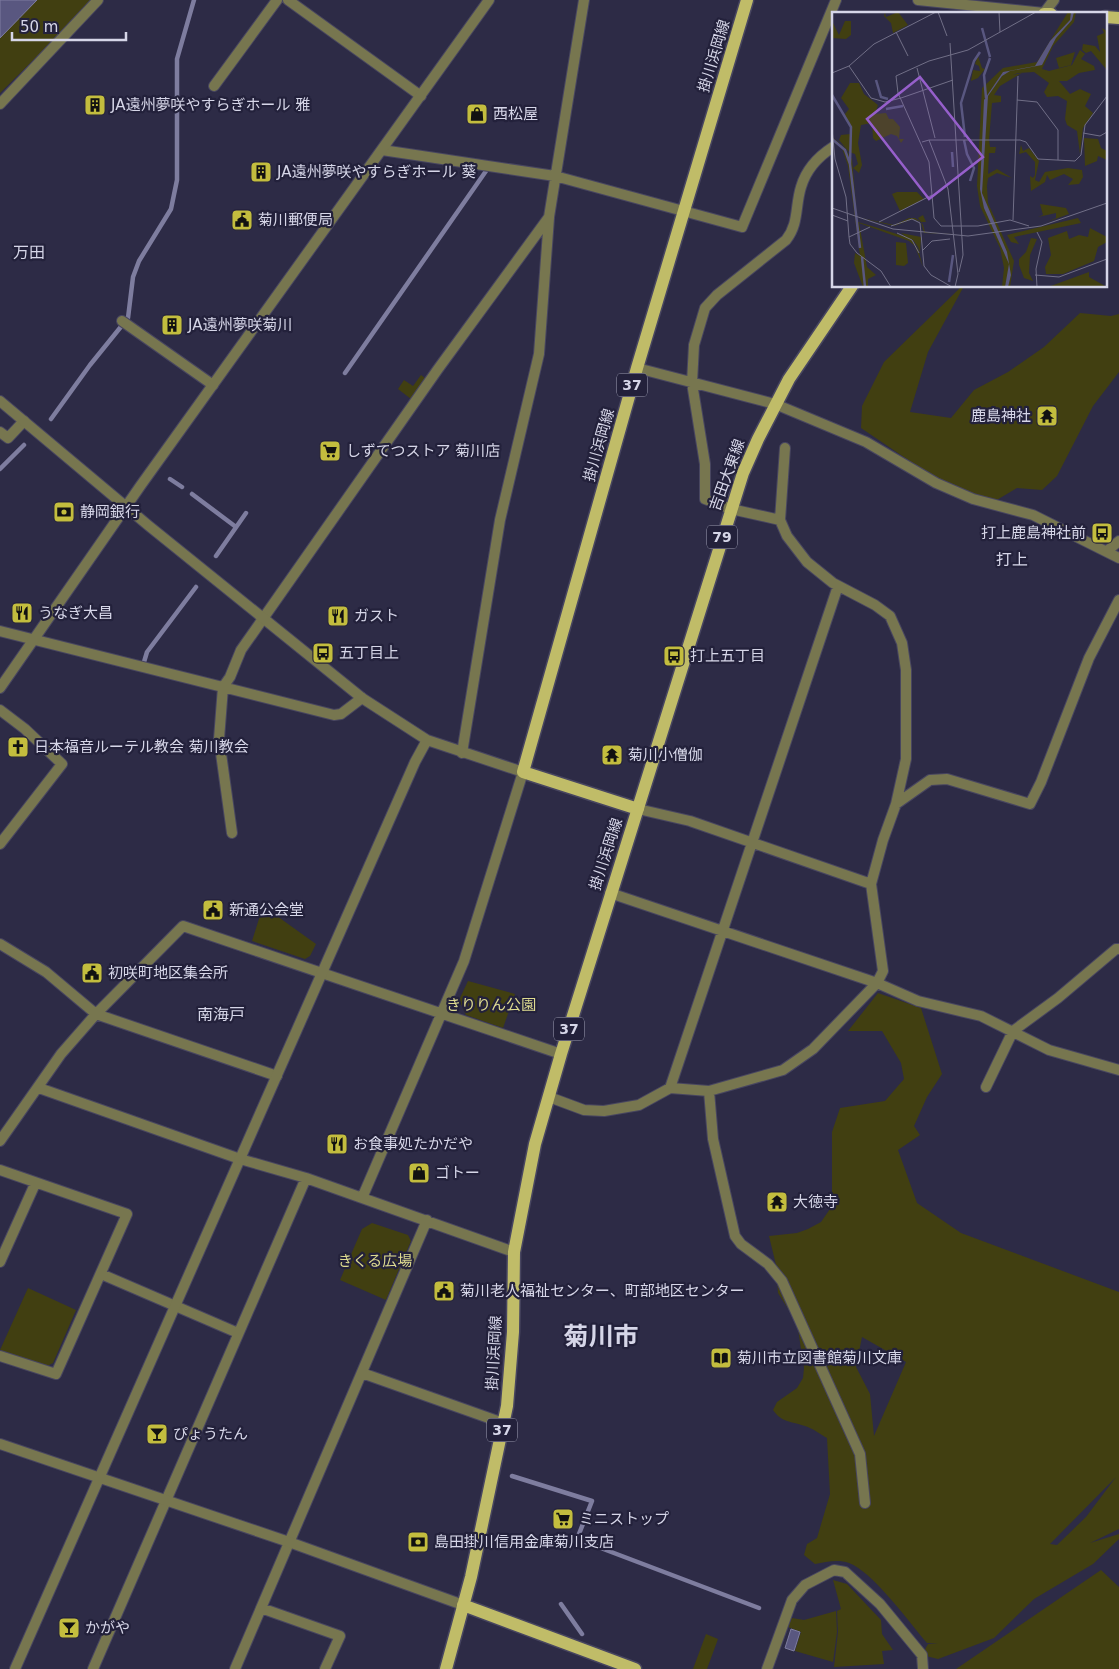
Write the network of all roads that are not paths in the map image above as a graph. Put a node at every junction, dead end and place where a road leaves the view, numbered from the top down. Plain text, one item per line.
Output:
1 (98, 0) edge
2 (277, 0) edge
3 (288, 0) edge
4 (489, 0) edge
5 (584, 0) edge
6 (747, 0) edge
7 (836, 0) edge
8 (918, 0) edge
9 (1054, 0) edge
10 (1026, 12) edge
11 (1045, 12) edge
12 (1106, 17) edge
13 (1119, 18) edge
14 (214, 86) dead end
15 (421, 96) junction
16 (0, 104) edge
17 (832, 148) edge
18 (382, 150) junction
19 (555, 176) junction
20 (685, 210) junction
21 (549, 217) junction
22 (851, 288) edge
23 (125, 323) dead end
24 (637, 368) junction
25 (692, 383) junction
26 (213, 385) junction
27 (0, 401) edge
28 (775, 404) junction
29 (28, 424) junction
30 (0, 432) edge
31 (785, 448) dead end
32 (127, 506) junction
33 (731, 509) junction
34 (780, 520) junction
35 (1119, 541) edge
36 (1107, 551) junction
37 (1119, 558) edge
38 (838, 586) junction
39 (1119, 600) edge
40 (263, 618) junction
41 (0, 631) edge
42 (34, 639) junction
43 (223, 687) junction
44 (0, 688) edge
45 (362, 698) junction
46 (0, 710) edge
47 (427, 740) junction
48 (462, 753) junction
49 (523, 772) junction
50 (896, 804) junction
51 (638, 809) junction
52 (232, 833) dead end
53 (753, 842) junction
54 (0, 844) edge
55 (871, 884) junction
56 (610, 893) junction
57 (722, 932) junction
58 (0, 944) edge
59 (1119, 949) edge
60 (323, 972) junction
61 (877, 983) junction
62 (441, 1013) junction
63 (96, 1014) junction
64 (1013, 1031) junction
65 (561, 1054) junction
66 (1119, 1070) edge
67 (277, 1076) junction
68 (986, 1087) dead end
69 (39, 1088) junction
70 (670, 1088) junction
71 (709, 1091) junction
72 (549, 1097) junction
73 (0, 1141) edge
74 (240, 1159) junction
75 (0, 1170) edge
76 (306, 1178) junction
77 (35, 1184) junction
78 (362, 1198) junction
79 (427, 1220) junction
80 (514, 1252) junction
81 (0, 1262) edge
82 (101, 1274) junction
83 (176, 1307) junction
84 (238, 1333) junction
85 (0, 1356) edge
86 (362, 1372) junction
87 (503, 1422) junction
88 (0, 1444) edge
89 (99, 1478) junction
90 (166, 1501) junction
91 (865, 1503) dead end
92 (289, 1542) junction
93 (464, 1605) junction
94 (261, 1608) junction
95 (15, 1669) edge
96 (93, 1669) edge
97 (235, 1669) edge
98 (325, 1669) edge
99 (446, 1669) edge
100 (635, 1669) edge
101 (767, 1669) edge
102 (923, 1669) edge

1 - 16 street
2 - 14 street
3 - 15 street
4 - 15 street
5 - 19 street
6 - 20 main road, 掛川浜岡線 / 37
7 - 20 street
8 - 10 street
9 - 11 street
12 - 13 main road
15 - 18 street
17 - 25 street
18 - 19 street
18 - 26 street
19 - 20 street
19 - 21 street
20 - 24 main road, 掛川浜岡線 / 37
21 - 40 street
21 - 48 street
22 - 28 main road, 吉田大東線 / 79
23 - 26 street
24 - 25 street
24 - 49 main road, 掛川浜岡線 / 37
25 - 28 street
25 - 33 street
26 - 32 street
27 - 29 street
28 - 33 main road, 吉田大東線 / 79
28 - 36 street
29 - 30 street
29 - 32 street
31 - 34 street
32 - 40 street
32 - 42 street
33 - 34 street
33 - 51 main road, 吉田大東線 / 79
34 - 38 street
35 - 36 street
36 - 37 street
38 - 50 street
38 - 53 street
39 - 50 street
40 - 43 street
40 - 45 street
41 - 42 street
42 - 43 street
42 - 44 street
43 - 45 street
43 - 52 street
45 - 47 street
46 - 54 street
47 - 48 street
47 - 60 street
48 - 49 street
49 - 51 main road, 掛川浜岡線
49 - 62 street
50 - 55 street
51 - 53 street
51 - 56 main road, 掛川浜岡線 / 37
53 - 55 street
53 - 57 street
55 - 61 street
56 - 57 street
56 - 65 main road, 掛川浜岡線 / 37
57 - 61 street
57 - 70 street
58 - 63 street
59 - 64 street
60 - 62 street
60 - 63 street
60 - 67 street
61 - 64 street
61 - 71 street
62 - 65 street
62 - 78 street
63 - 67 street
63 - 69 street
64 - 66 street
64 - 68 street
65 - 72 main road, 掛川浜岡線 / 37
67 - 74 street
69 - 73 street
69 - 74 street
70 - 71 street
70 - 72 street
71 - 91 street
72 - 80 main road, 掛川浜岡線 / 37
74 - 76 street
74 - 83 street
75 - 77 street
76 - 78 street
76 - 84 street
77 - 81 street
77 - 82 street
78 - 79 street
79 - 80 street
79 - 86 street
80 - 87 main road, 掛川浜岡線 / 37
82 - 83 street
82 - 85 street
83 - 84 street
83 - 89 street
84 - 90 street
86 - 87 street
86 - 92 street
87 - 93 main road, 掛川浜岡線 / 37
88 - 89 street
89 - 90 street
89 - 95 street
90 - 92 street
90 - 96 street
92 - 93 street
92 - 94 street
93 - 99 main road
93 - 100 main road
94 - 97 street
94 - 98 street
101 - 102 street

